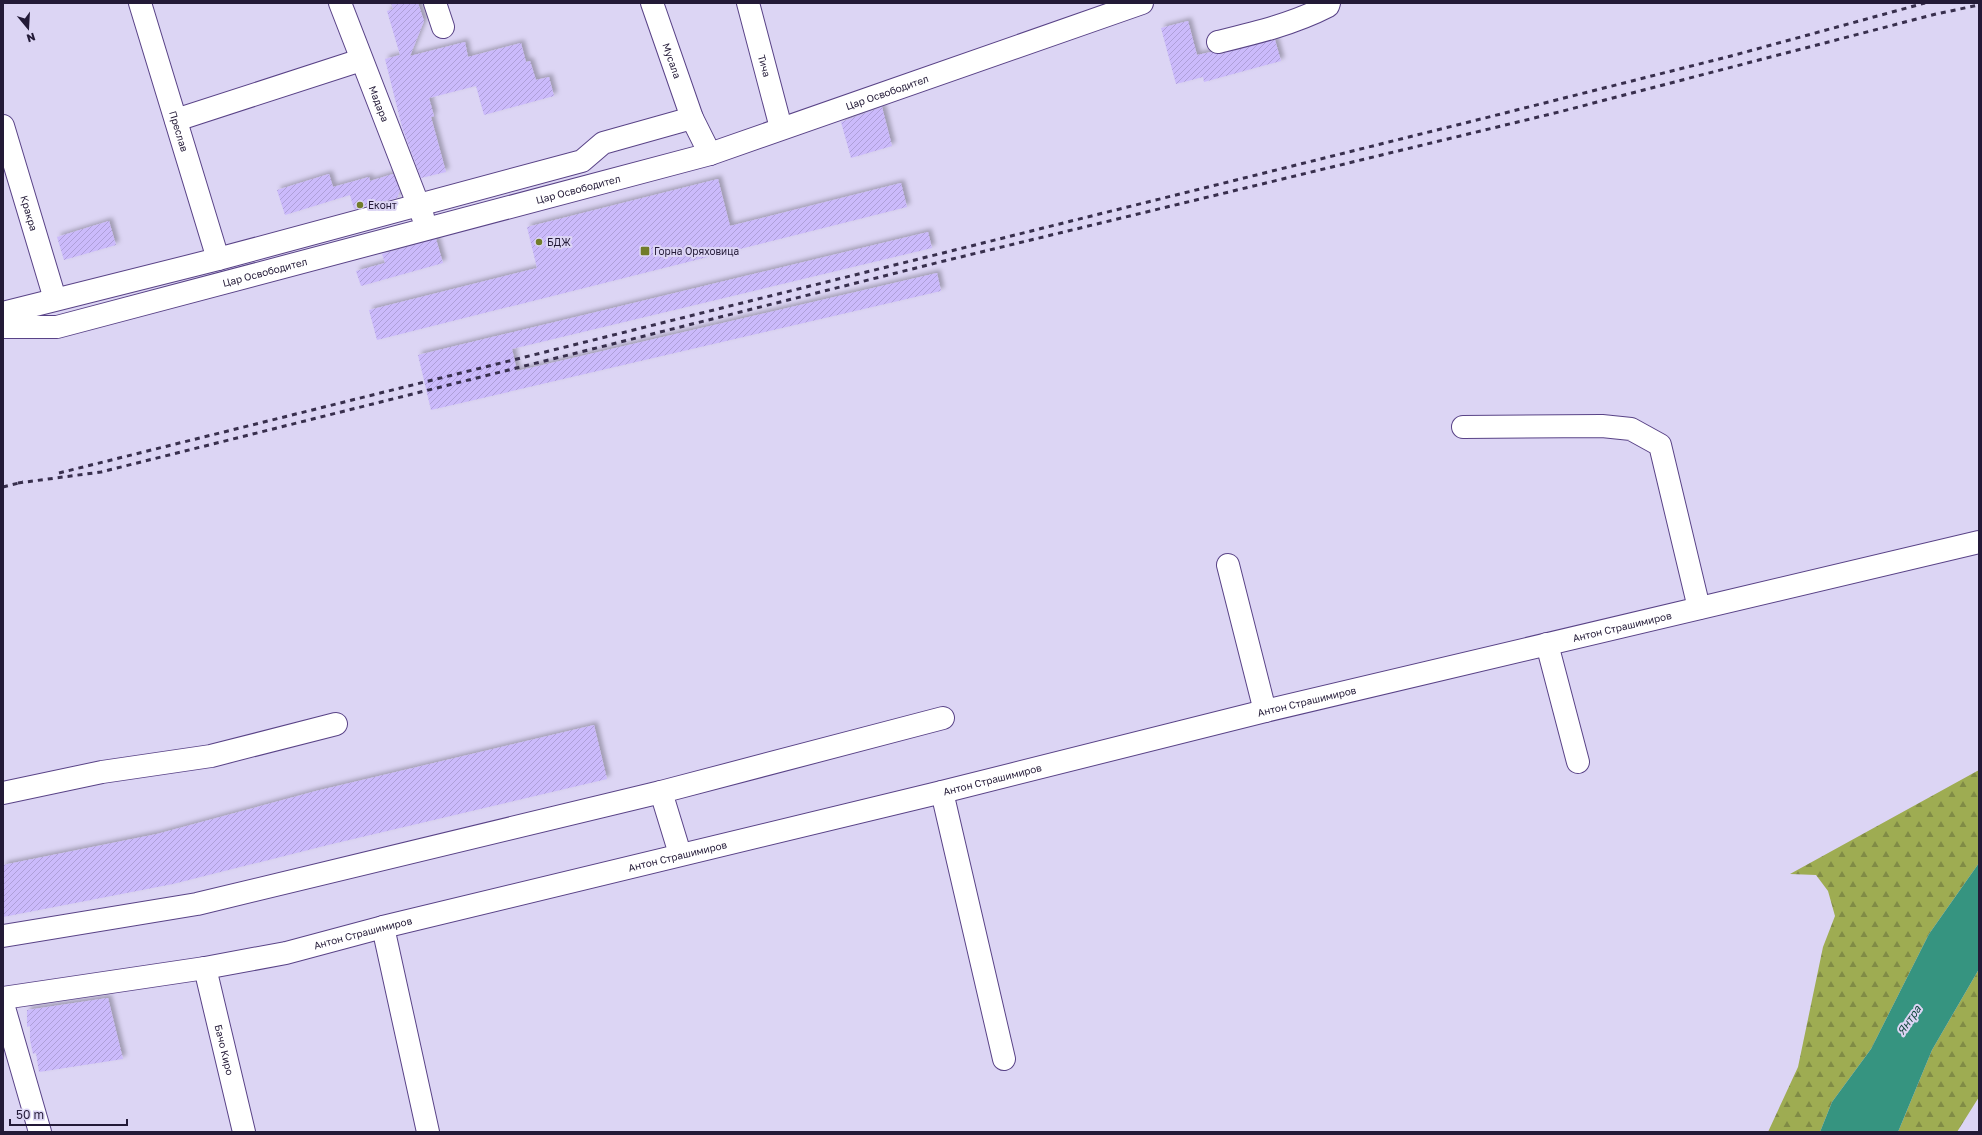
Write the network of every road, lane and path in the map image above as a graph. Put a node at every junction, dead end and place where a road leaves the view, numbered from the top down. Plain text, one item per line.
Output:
1 (140, 3) edge
2 (340, 3) edge
3 (435, 3) edge
4 (652, 3) edge
5 (748, 3) edge
6 (1142, 3) edge
7 (1329, 3) edge
8 (443, 27) dead end
9 (1218, 42) dead end
10 (361, 60) junction
11 (692, 118) junction
12 (176, 120) junction
13 (3, 126) edge
14 (781, 128) junction
15 (710, 154) junction
16 (582, 160) junction
17 (589, 187) junction
18 (416, 204) junction
19 (429, 229) junction
20 (218, 259) junction
21 (55, 299) junction
22 (3, 313) edge
23 (3, 327) edge
24 (1463, 427) dead end
25 (1979, 542) edge
26 (1228, 565) dead end
27 (1699, 608) junction
28 (1547, 644) junction
29 (1265, 711) junction
30 (943, 718) dead end
31 (336, 724) dead end
32 (1578, 762) dead end
33 (661, 792) junction
34 (942, 792) junction
35 (3, 793) edge
36 (680, 854) junction
37 (383, 927) junction
38 (3, 936) edge
39 (205, 968) junction
40 (3, 998) edge
41 (3, 1004) edge
42 (1004, 1059) dead end
43 (40, 1132) edge
44 (244, 1132) edge
45 (428, 1132) edge

1 - 12 street, Преслав
2 - 10 street, Мадара
3 - 8 street
4 - 11 street, Мусала
5 - 14 street, Тича
6 - 14 street, Цар Освободител
7 - 9 street
10 - 12 street
10 - 18 street, Мадара
11 - 15 street, Мусала
11 - 16 street
12 - 20 street, Преслав
13 - 21 street, Кракра
14 - 15 street, Цар Освободител
15 - 17 street, Цар Освободител
16 - 17 street
16 - 18 street
17 - 19 street, Цар Освободител
18 - 19 street, Мадара
18 - 20 street
19 - 23 street, Цар Освободител
20 - 21 street
21 - 22 street
24 - 27 street
25 - 27 street, Антон Страшимиров
26 - 29 street
27 - 28 street, Антон Страшимиров
28 - 29 street, Антон Страшимиров
28 - 32 street
29 - 34 street, Антон Страшимиров
30 - 33 street
31 - 35 street
33 - 36 street
33 - 38 street
34 - 36 street, Антон Страшимиров
34 - 42 street
36 - 37 street, Антон Страшимиров
37 - 39 street, Антон Страшимиров
37 - 45 street
39 - 40 street, Антон Страшимиров
39 - 44 street, Бачо Киро
41 - 43 street

